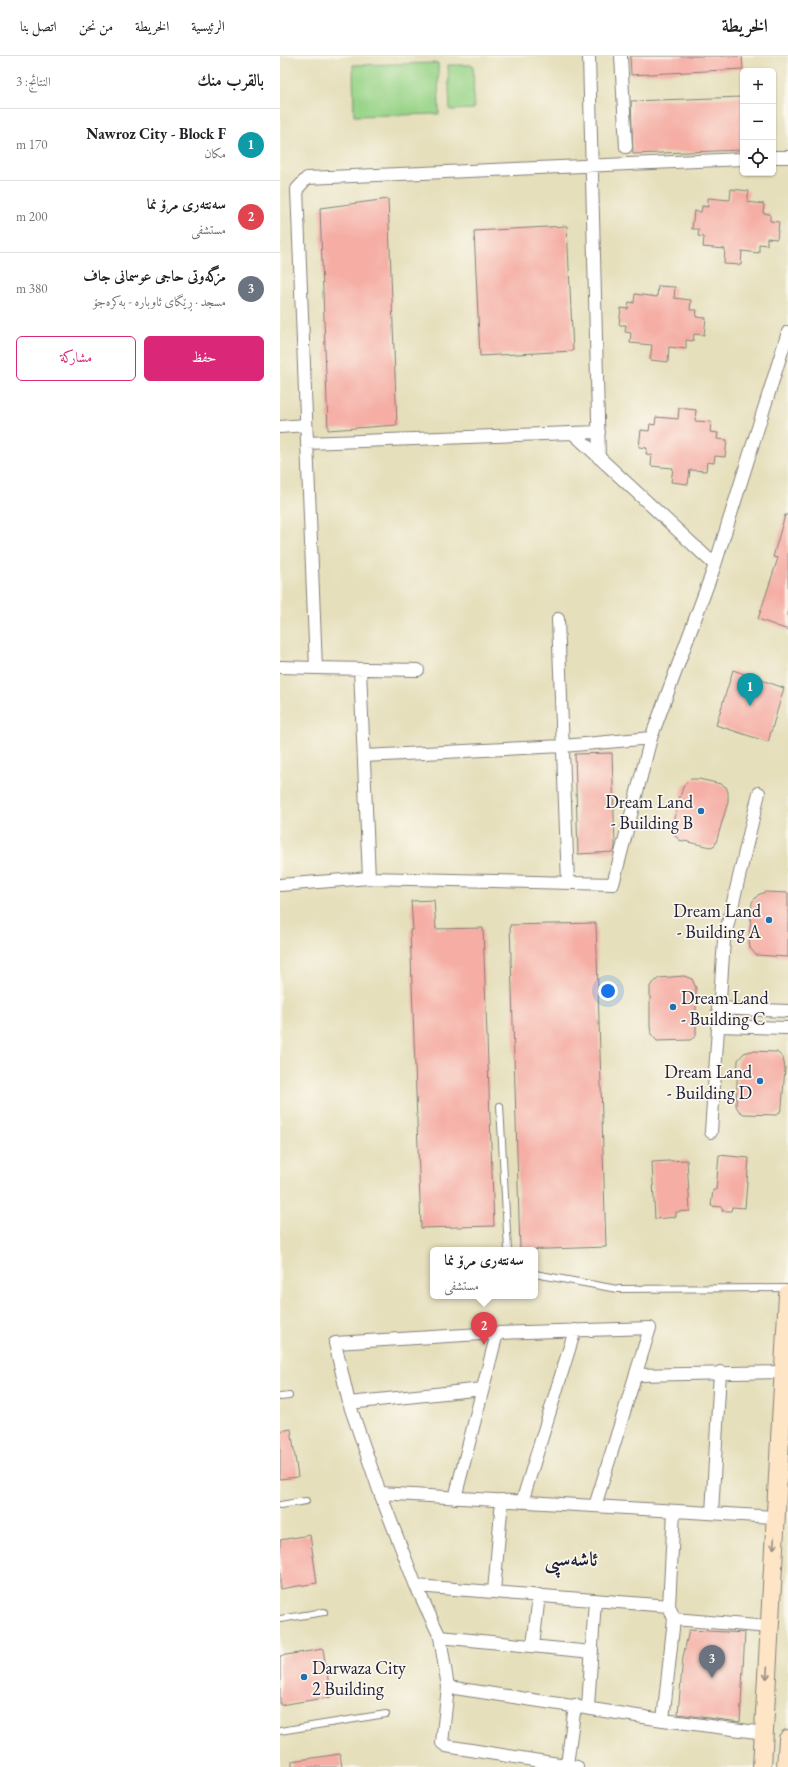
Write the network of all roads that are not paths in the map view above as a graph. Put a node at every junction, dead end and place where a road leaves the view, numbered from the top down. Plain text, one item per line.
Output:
1 (589, 56) edge
2 (622, 56) edge
3 (626, 147) dead end
4 (776, 157) edge
5 (788, 157) edge
6 (740, 159) edge
7 (593, 165) junction
8 (788, 332) edge
9 (306, 425) junction
10 (280, 427) edge
11 (599, 432) junction
12 (574, 434) junction
13 (307, 443) junction
14 (599, 458) junction
15 (716, 565) junction
16 (558, 619) dead end
17 (280, 667) edge
18 (316, 668) junction
19 (360, 669) junction
20 (418, 670) dead end
21 (651, 738) junction
22 (563, 746) junction
23 (364, 756) junction
24 (759, 793) dead end
25 (369, 878) junction
26 (568, 883) junction
27 (280, 885) edge
28 (718, 1008) junction
29 (788, 1011) edge
30 (717, 1026) junction
31 (788, 1028) edge
32 (500, 1106) dead end
33 (711, 1132) dead end
34 (508, 1247) edge
35 (538, 1275) edge
36 (788, 1299) edge
37 (574, 1330) junction
38 (497, 1333) junction
39 (786, 1342) edge
40 (720, 1372) junction
41 (783, 1372) junction
42 (637, 1375) junction
43 (483, 1389) junction
44 (289, 1396) dead end
45 (280, 1397) edge
46 (349, 1403) junction
47 (380, 1493) junction
48 (455, 1498) junction
49 (502, 1500) junction
50 (306, 1501) dead end
51 (522, 1502) junction
52 (280, 1505) edge
53 (595, 1506) junction
54 (674, 1511) junction
55 (712, 1513) junction
56 (775, 1517) junction
57 (416, 1586) junction
58 (494, 1591) junction
59 (538, 1595) junction
60 (595, 1600) junction
61 (669, 1606) junction
62 (324, 1612) dead end
63 (280, 1619) edge
64 (674, 1619) junction
65 (770, 1627) junction
66 (440, 1637) junction
67 (533, 1646) junction
68 (592, 1652) junction
69 (448, 1687) junction
70 (575, 1705) junction
71 (588, 1708) junction
72 (386, 1714) dead end
73 (663, 1720) junction
74 (280, 1731) edge
75 (764, 1733) junction
76 (788, 1739) edge
77 (572, 1766) edge
78 (762, 1767) edge
79 (786, 1767) edge

1 - 7 street
2 - 3 street
4 - 5 street
6 - 7 street
7 - 9 street
7 - 11 street
8 - 15 street
9 - 10 street
9 - 13 street
11 - 12 street
11 - 14 street
12 - 13 street
12 - 14 street
13 - 18 street
14 - 15 street
15 - 21 street
16 - 22 street
17 - 18 street
18 - 19 street
19 - 20 street
19 - 23 street
21 - 22 street
21 - 26 street
22 - 23 street
22 - 26 street
23 - 25 street
24 - 28 street
25 - 26 street
25 - 27 street
28 - 29 street
28 - 30 street
30 - 31 street
30 - 33 street
32 - 34 lane
35 - 36 lane
36 - 39 main road
37 - 38 street
37 - 42 street
37 - 51 street
38 - 43 street
38 - 46 street
39 - 41 main road
40 - 41 street
40 - 42 street
40 - 55 street
41 - 56 main road
42 - 53 street
43 - 46 street
43 - 48 street
44 - 45 lane
46 - 47 street
47 - 48 street
47 - 57 street
48 - 49 street
49 - 51 street
49 - 58 street
50 - 52 lane
51 - 53 street
53 - 54 street
54 - 55 street
54 - 61 street
55 - 56 street
56 -> 65 main road
57 - 58 street
57 - 66 street
58 - 59 street
59 - 60 street
59 - 67 street
60 - 61 street
60 - 68 street
61 - 64 street
62 - 63 lane
64 - 65 street
64 - 73 street
65 -> 75 main road
66 - 67 street
66 - 69 street
67 - 68 street
68 - 71 street
69 - 70 street
69 - 77 street
70 - 71 street
70 - 77 street
71 - 73 street
72 - 74 lane
73 - 75 street
75 - 78 main road
76 - 79 main road

